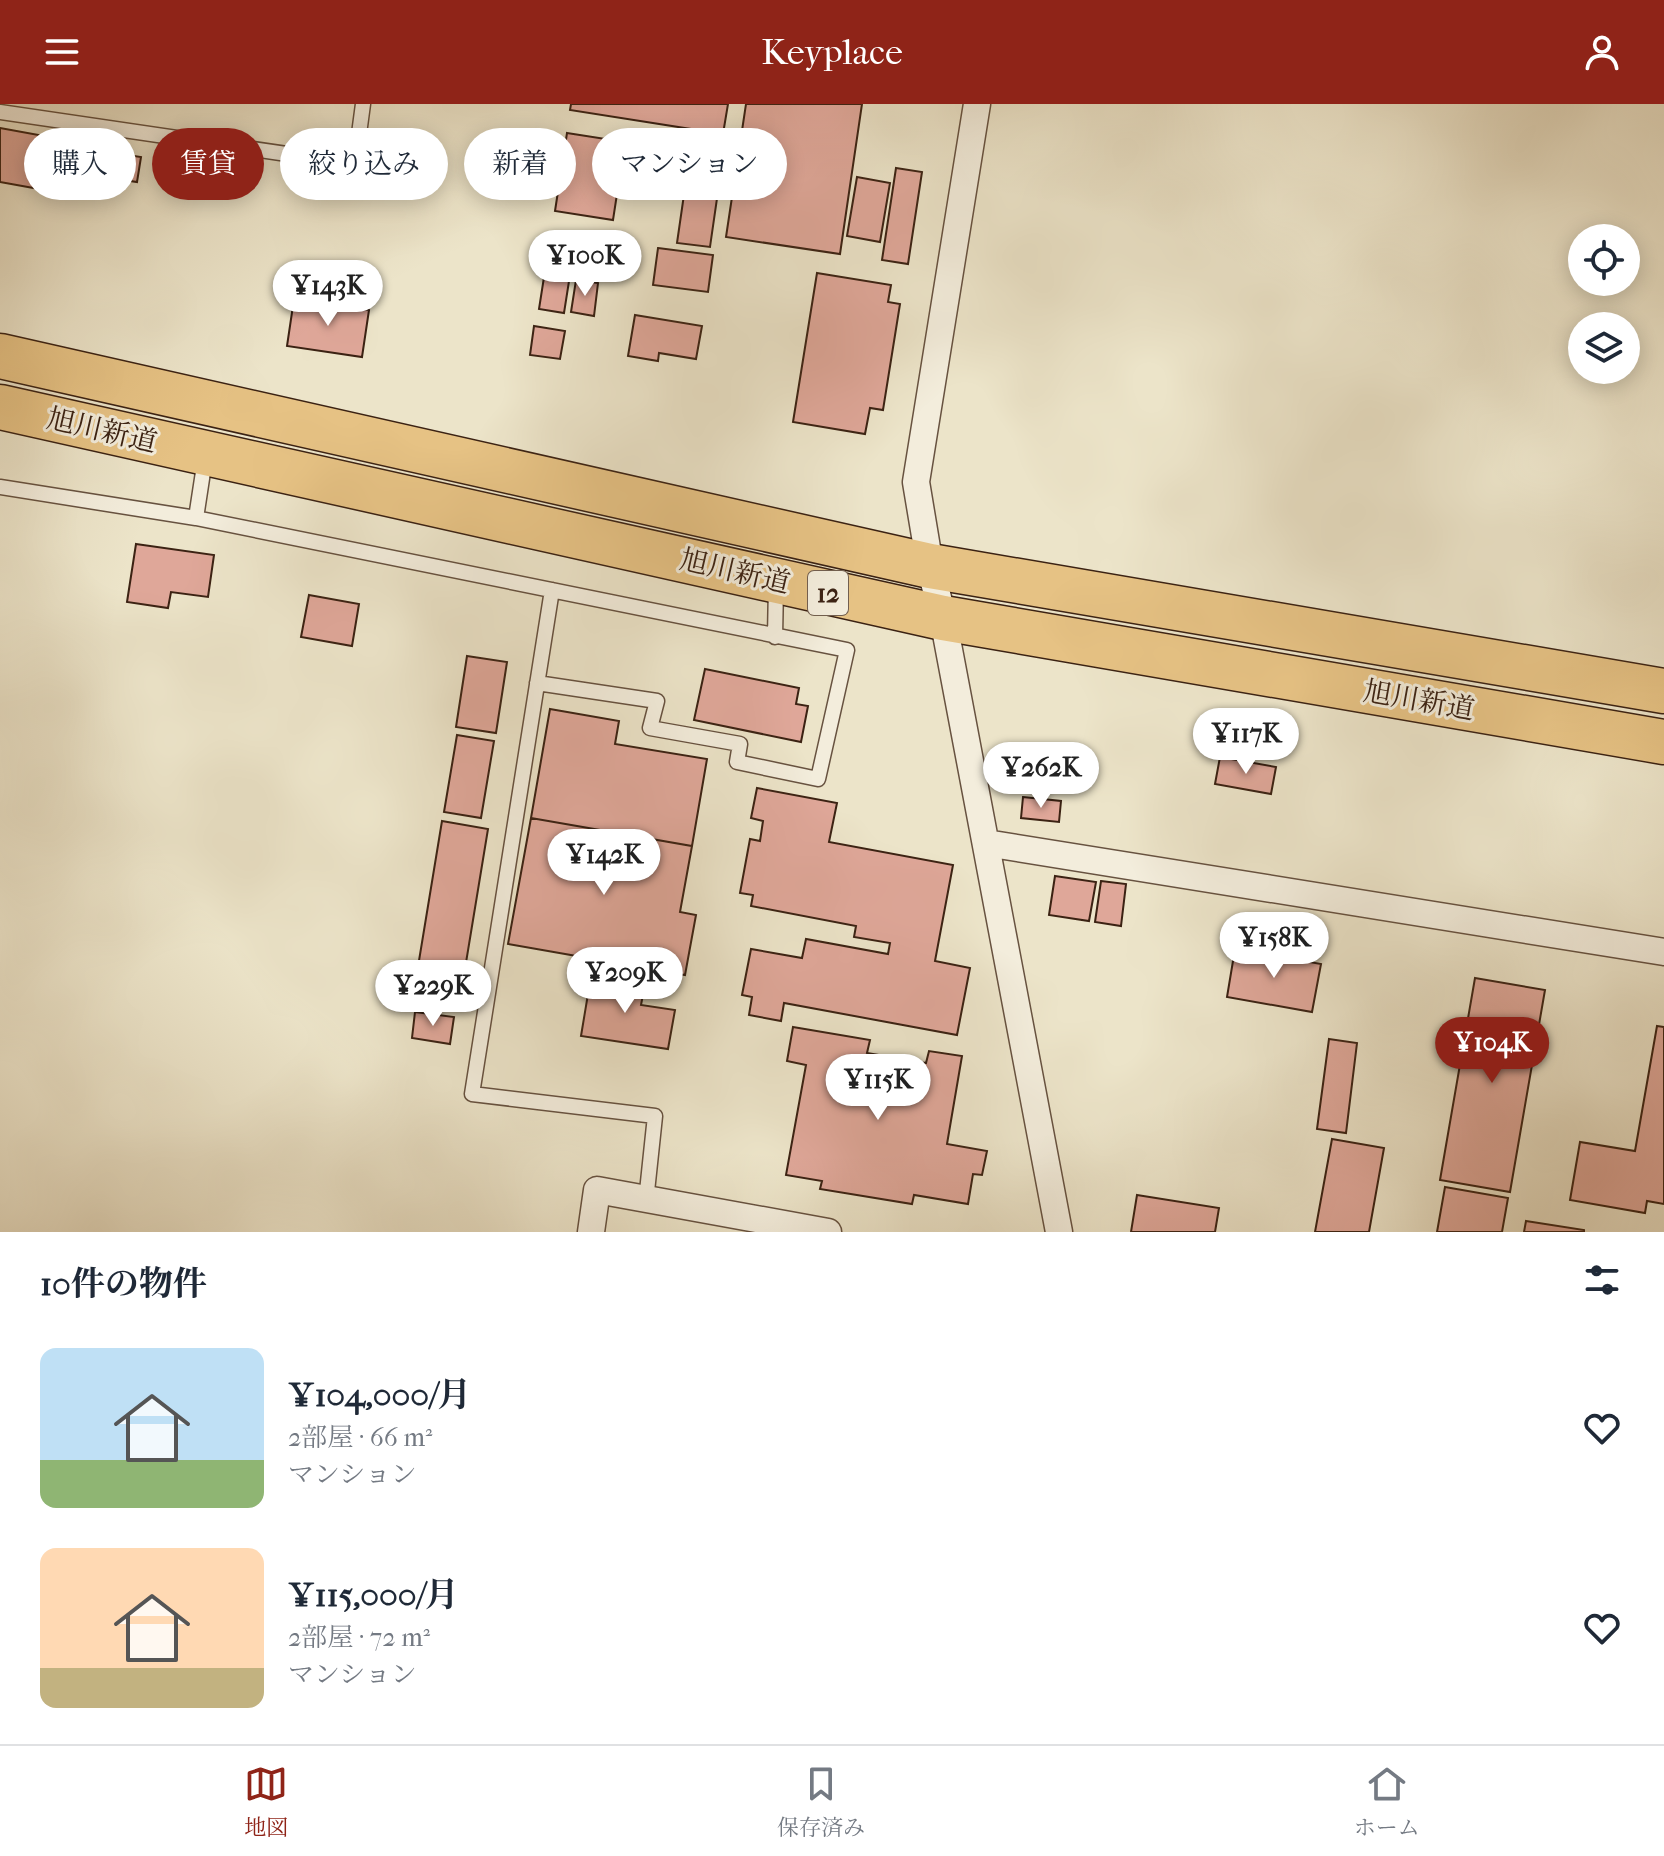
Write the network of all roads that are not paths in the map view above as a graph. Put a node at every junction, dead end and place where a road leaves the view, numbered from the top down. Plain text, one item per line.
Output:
1 (363, 104) edge
2 (977, 104) edge
3 (0, 112) edge
4 (0, 356) edge
5 (0, 407) edge
6 (206, 453) junction
7 (0, 487) edge
8 (196, 518) junction
9 (930, 566) junction
10 (776, 581) junction
11 (552, 590) junction
12 (943, 618) junction
13 (775, 637) junction
14 (537, 683) junction
15 (1664, 691) edge
16 (1664, 742) edge
17 (986, 843) junction
18 (1664, 952) edge
19 (646, 1201) junction
20 (591, 1232) edge
21 (828, 1232) edge
22 (1059, 1232) edge

1 - 3 lane
2 - 9 street
4 - 9 highway, 旭川新道 / 12
5 - 6 highway, 旭川新道 / 12
6 - 8 lane
6 - 10 highway, 旭川新道 / 12
7 - 8 lane
8 - 11 lane
9 - 12 street
9 - 15 highway, 旭川新道 / 12
10 - 12 highway, 旭川新道 / 12
10 - 13 lane
11 - 13 lane
11 - 14 lane
12 - 16 highway, 旭川新道 / 12
12 - 17 street
13 - 14 lane
14 - 19 lane
17 - 18 street
17 - 22 street
19 - 20 street
19 - 21 street

